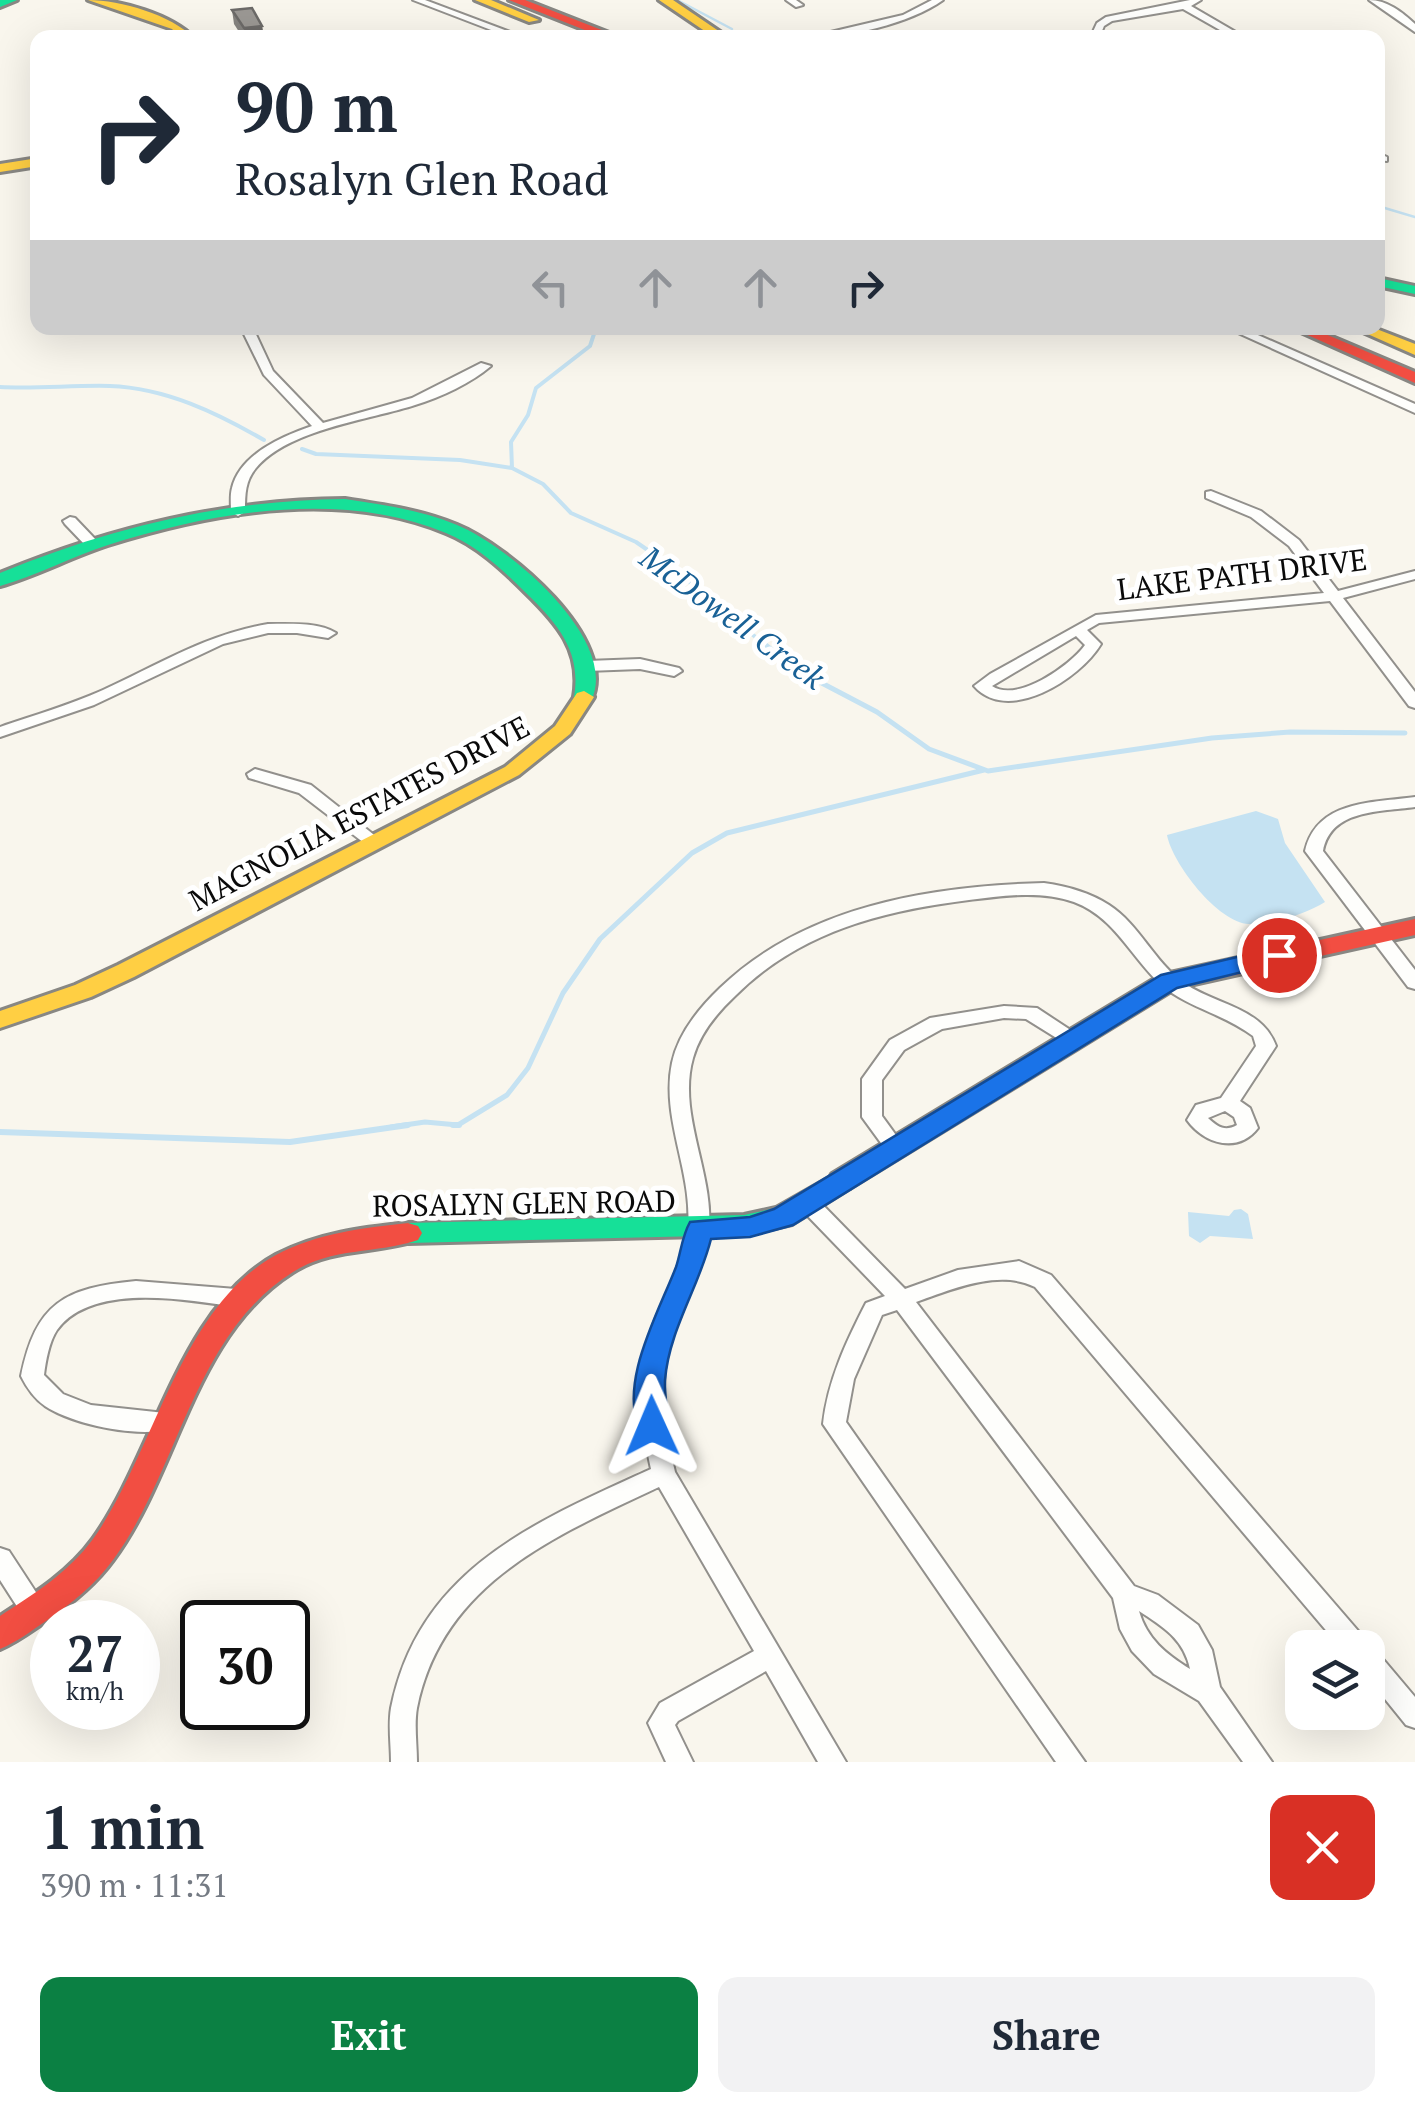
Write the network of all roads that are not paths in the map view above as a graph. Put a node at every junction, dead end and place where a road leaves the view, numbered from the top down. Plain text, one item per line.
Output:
1 (11, 0) edge
2 (94, 0) edge
3 (115, 0) edge
4 (418, 0) edge
5 (468, 0) edge
6 (481, 0) edge
7 (502, 0) edge
8 (518, 0) edge
9 (664, 0) edge
10 (939, 0) edge
11 (1197, 0) edge
12 (1373, 0) edge
13 (0, 4) edge
14 (1184, 6) junction
15 (1415, 28) edge
16 (180, 30) edge
17 (193, 30) edge
18 (500, 30) edge
19 (546, 30) edge
20 (560, 30) edge
21 (582, 30) edge
22 (594, 30) edge
23 (711, 30) edge
24 (846, 30) edge
25 (1098, 30) edge
26 (1228, 30) edge
27 (30, 163) edge
28 (0, 168) edge
29 (1385, 284) edge
30 (1415, 290) edge
31 (250, 335) edge
32 (1249, 335) edge
33 (1314, 335) edge
34 (1337, 335) edge
35 (1357, 335) edge
36 (1379, 335) edge
37 (1415, 350) edge
38 (1415, 359) edge
39 (484, 366) dead end
40 (1415, 368) edge
41 (1415, 378) edge
42 (1415, 409) edge
43 (322, 428) junction
44 (1211, 495) dead end
45 (238, 512) junction
46 (70, 521) dead end
47 (91, 543) junction
48 (1415, 576) edge
49 (0, 580) edge
50 (1334, 596) junction
51 (1077, 629) junction
52 (328, 633) dead end
53 (588, 666) junction
54 (674, 671) dead end
55 (1415, 703) edge
56 (0, 732) edge
57 (255, 774) dead end
58 (1415, 802) edge
59 (374, 842) junction
60 (1415, 927) edge
61 (1375, 935) junction
62 (1170, 981) junction
63 (1415, 984) edge
64 (0, 1020) edge
65 (1072, 1040) junction
66 (1228, 1102) dead end
67 (896, 1149) junction
68 (808, 1203) junction
69 (700, 1229) junction
70 (236, 1298) junction
71 (900, 1299) junction
72 (166, 1422) junction
73 (664, 1474) junction
74 (0, 1560) edge
75 (1126, 1594) junction
76 (48, 1600) edge
77 (30, 1604) edge
78 (30, 1613) edge
79 (1342, 1630) edge
80 (0, 1634) edge
81 (769, 1656) junction
82 (1385, 1680) edge
83 (1208, 1692) junction
84 (1415, 1716) edge
85 (404, 1762) edge
86 (680, 1762) edge
87 (833, 1762) edge
88 (1072, 1762) edge
89 (1259, 1762) edge

1 - 13 main road
2 - 16 main road
3 - 17 main road
4 - 18 street
5 - 19 main road
6 - 20 main road
7 - 21 main road
8 - 22 main road
9 - 23 main road
10 - 24 street
11 - 14 street
12 - 15 street
14 - 25 street
14 - 26 street
27 - 28 main road
29 - 30 main road
31 - 43 street
32 - 42 street
33 - 41 main road
34 - 40 main road
35 - 38 main road
36 - 37 main road
39 - 43 street
43 - 45 street
44 - 50 street
45 - 47 main road
45 - 53 main road
46 - 47 street
47 - 49 main road
48 - 50 street, LAKE PATH DRIVE
50 - 51 street, LAKE PATH DRIVE
50 - 55 street
51 - 51 street, LAKE PATH DRIVE
52 - 56 street
53 - 54 street
53 - 59 main road, MAGNOLIA ESTATES DRIVE
57 - 59 street
58 - 61 street
59 - 64 main road, MAGNOLIA ESTATES DRIVE
60 - 61 main road, ROSALYN GLEN ROAD
61 - 62 main road, ROSALYN GLEN ROAD
61 - 63 street
62 - 65 main road, ROSALYN GLEN ROAD
62 - 66 street
62 - 69 street
65 - 67 main road, ROSALYN GLEN ROAD
65 - 67 street
67 - 68 main road, ROSALYN GLEN ROAD
68 - 69 main road, ROSALYN GLEN ROAD
68 - 71 street
69 - 70 main road, ROSALYN GLEN ROAD
69 - 73 street
70 - 72 main road, ROSALYN GLEN ROAD
70 - 72 street
71 - 75 street
71 - 79 street
71 - 88 street
72 - 76 main road, ROSALYN GLEN ROAD
73 - 81 street
73 - 85 street
74 - 77 street
75 - 83 street
75 - 83 street
78 - 80 main road, ROSALYN GLEN ROAD
81 - 86 street
81 - 87 street
82 - 84 street
83 - 89 street

